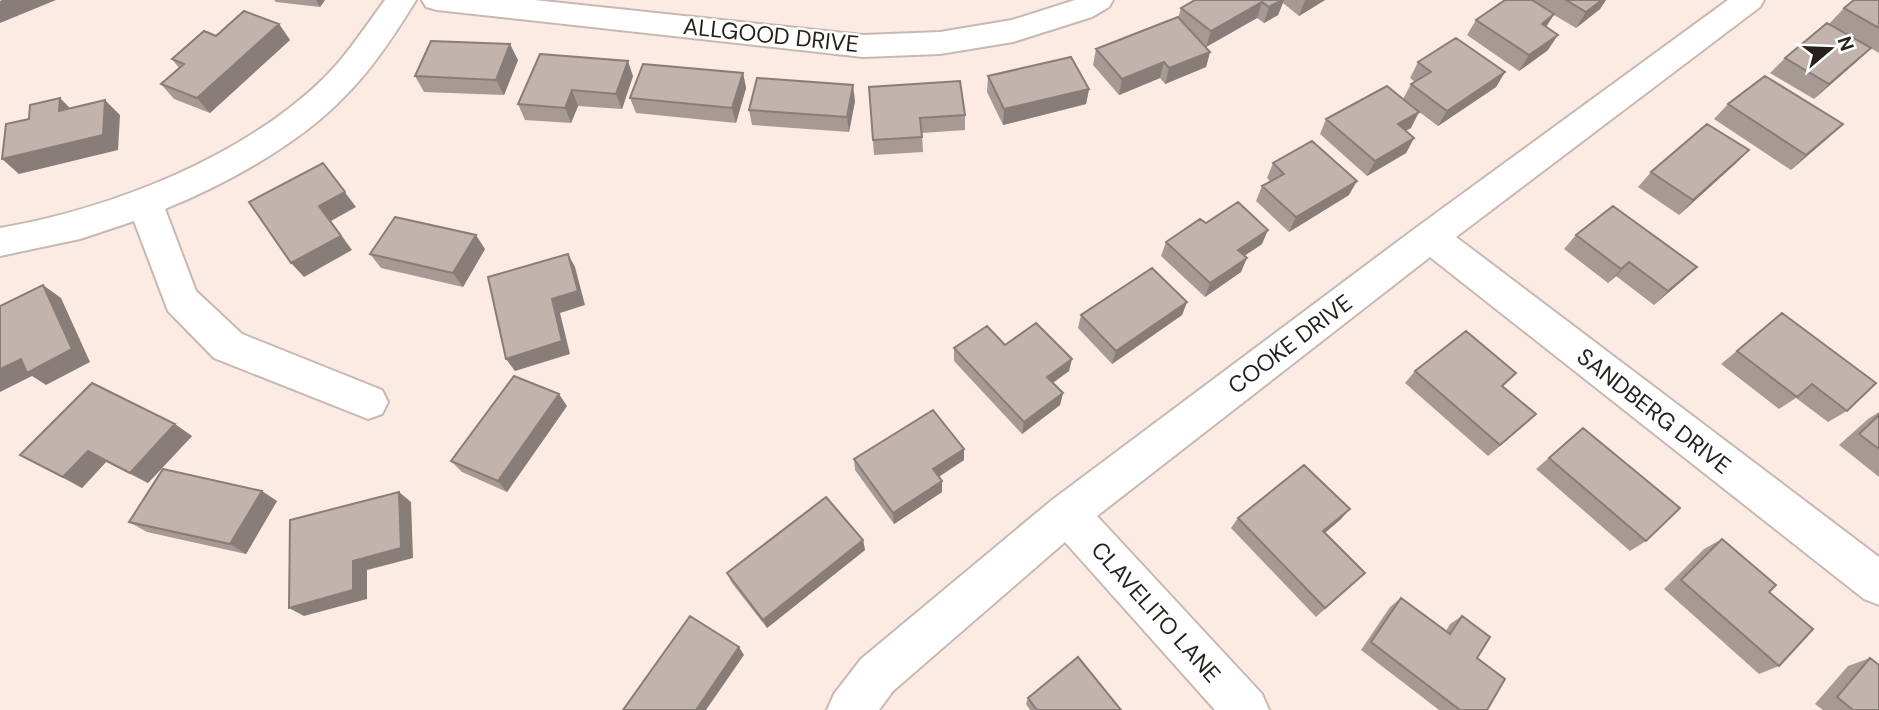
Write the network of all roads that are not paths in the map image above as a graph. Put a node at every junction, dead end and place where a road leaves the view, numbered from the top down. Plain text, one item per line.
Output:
1 (401, 0) edge
2 (437, 0) edge
3 (1098, 0) edge
4 (1749, 0) edge
5 (145, 203) junction
6 (1430, 237) junction
7 (0, 242) edge
8 (368, 402) dead end
9 (1067, 514) junction
10 (1879, 584) edge
11 (850, 710) edge
12 (1246, 710) edge

1 - 5 street
2 - 3 street, ALLGOOD DRIVE
4 - 6 street, COOKE DRIVE
5 - 7 street
5 - 8 street
6 - 9 street, COOKE DRIVE
6 - 10 street, SANDBERG DRIVE
9 - 11 street, COOKE DRIVE
9 - 12 street, CLAVELITO LANE

